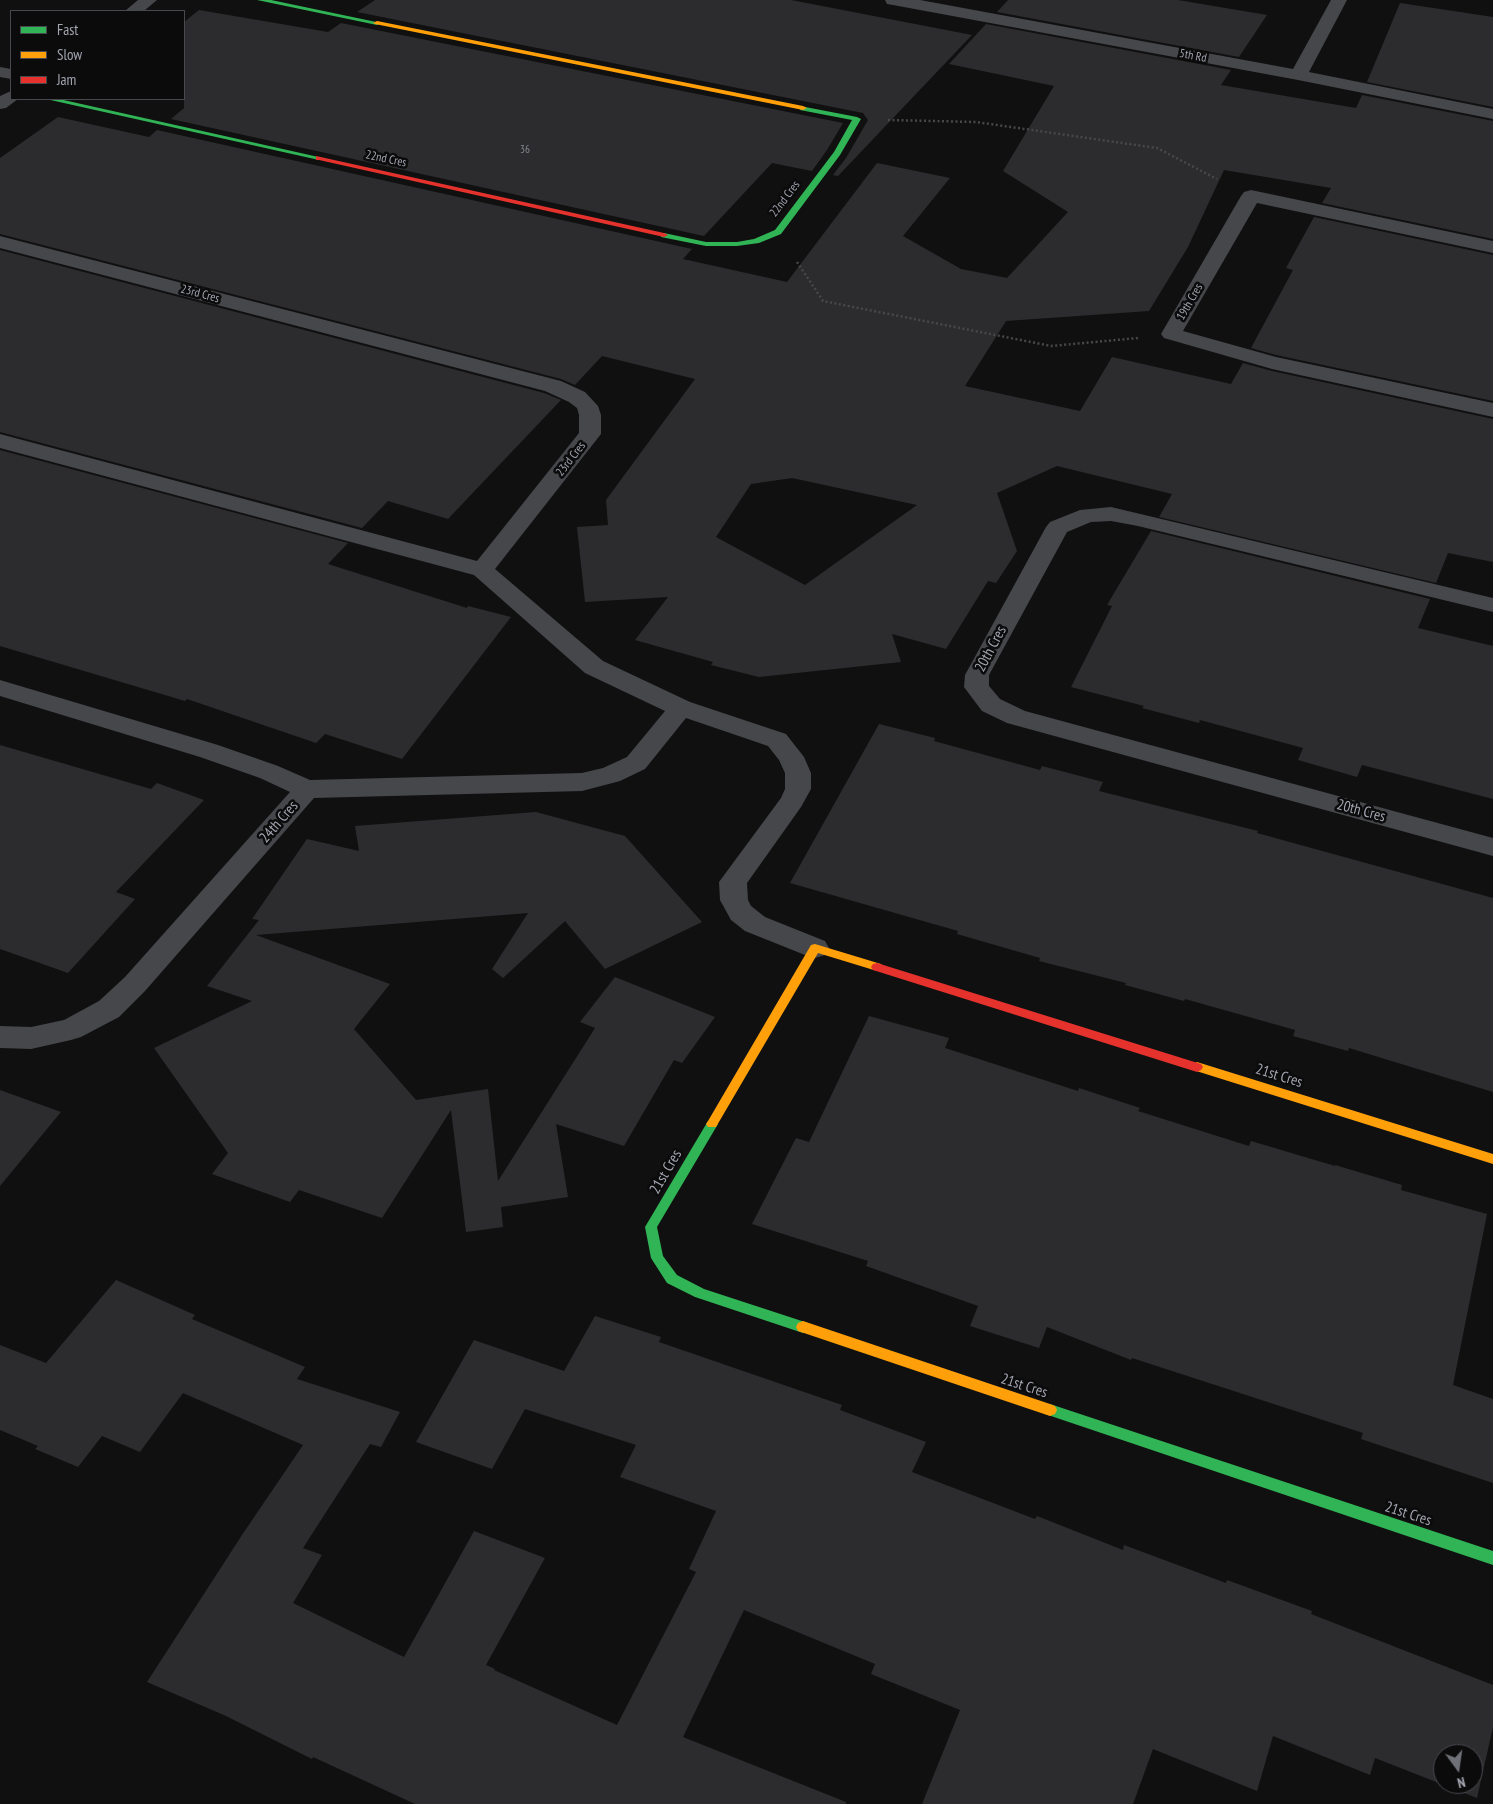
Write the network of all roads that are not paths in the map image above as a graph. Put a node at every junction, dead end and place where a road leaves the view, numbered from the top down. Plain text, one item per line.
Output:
1 (149, 0) edge
2 (260, 0) edge
3 (893, 0) edge
4 (1339, 0) edge
5 (134, 10) edge
6 (1298, 75) junction
7 (55, 100) edge
8 (1493, 114) edge
9 (0, 242) edge
10 (1493, 247) edge
11 (1493, 410) edge
12 (0, 441) edge
13 (482, 570) junction
14 (1493, 605) edge
15 (0, 688) edge
16 (681, 708) junction
17 (307, 789) junction
18 (1493, 847) edge
19 (815, 948) junction
20 (0, 1037) edge
21 (1493, 1159) edge
22 (1493, 1558) edge

1 - 5 street
2 - 7 street, 22nd Cres
3 - 6 street, 5th Rd
4 - 6 street
6 - 8 street, 5th Rd
9 - 13 street, 23rd Cres
10 - 11 street, 19th Cres
12 - 13 street
13 - 16 street
14 - 18 street, 20th Cres
15 - 17 street, 24th Cres
16 - 17 street
16 - 19 street
17 - 20 street, 24th Cres
19 - 21 street, 21st Cres
19 - 22 street, 21st Cres

